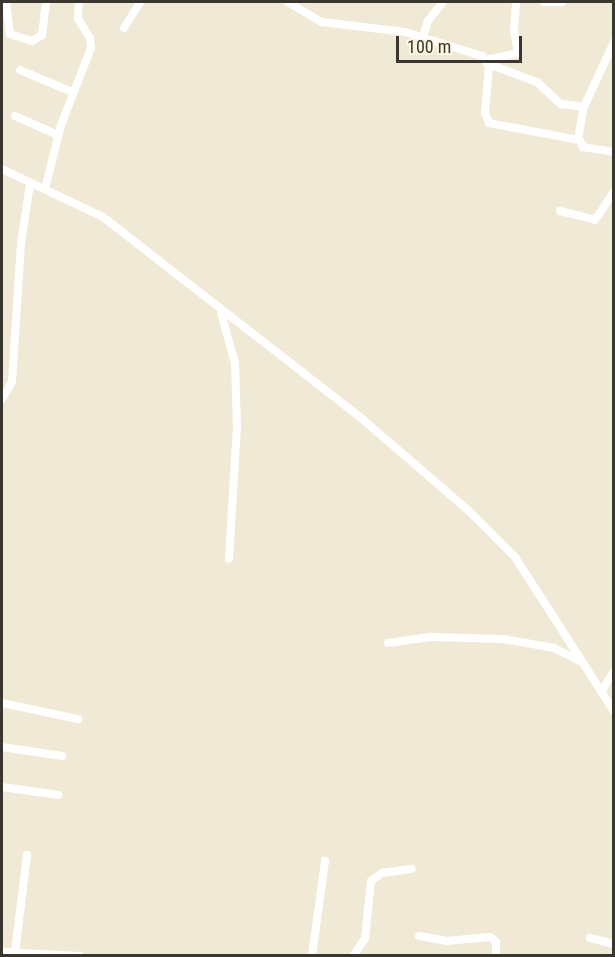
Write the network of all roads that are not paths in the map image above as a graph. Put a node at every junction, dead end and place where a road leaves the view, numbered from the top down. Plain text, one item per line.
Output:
1 (6, 2) edge
2 (46, 2) edge
3 (79, 2) edge
4 (140, 2) edge
5 (288, 2) edge
6 (443, 2) edge
7 (516, 2) edge
8 (544, 2) edge
9 (562, 2) edge
10 (124, 28) dead end
11 (423, 37) junction
12 (614, 42) edge
13 (487, 62) junction
14 (20, 70) dead end
15 (72, 93) junction
16 (584, 107) junction
17 (15, 116) dead end
18 (58, 135) junction
19 (579, 140) junction
20 (614, 152) edge
21 (2, 169) edge
22 (30, 184) junction
23 (45, 189) junction
24 (614, 192) edge
25 (560, 212) dead end
26 (221, 311) junction
27 (2, 399) edge
28 (229, 559) dead end
29 (388, 643) dead end
30 (582, 662) junction
31 (614, 671) edge
32 (601, 692) junction
33 (2, 703) edge
34 (614, 711) edge
35 (78, 719) dead end
36 (2, 747) edge
37 (62, 756) dead end
38 (2, 787) edge
39 (58, 795) dead end
40 (27, 855) dead end
41 (325, 861) dead end
42 (412, 869) dead end
43 (419, 936) dead end
44 (590, 938) dead end
45 (614, 944) edge
46 (2, 952) edge
47 (15, 952) junction
48 (80, 956) edge
49 (312, 956) edge
50 (353, 956) edge
51 (496, 956) edge

1 - 2 street
3 - 15 street
4 - 10 street
5 - 11 street
6 - 11 street
7 - 13 street
8 - 9 street
11 - 13 street
12 - 16 street
13 - 16 street
13 - 19 street
14 - 15 street
15 - 18 street
16 - 19 street
17 - 18 street
18 - 23 street
19 - 20 street
21 - 22 street
22 - 23 street
22 - 27 street
23 - 26 street
24 - 25 street
26 - 28 street
26 - 30 street
29 - 30 street
30 - 32 street
31 - 32 street
32 - 34 street
33 - 35 street
36 - 37 street
38 - 39 street
40 - 47 street
41 - 49 street
42 - 50 street
43 - 51 street
44 - 45 street
46 - 47 street
47 - 48 street

